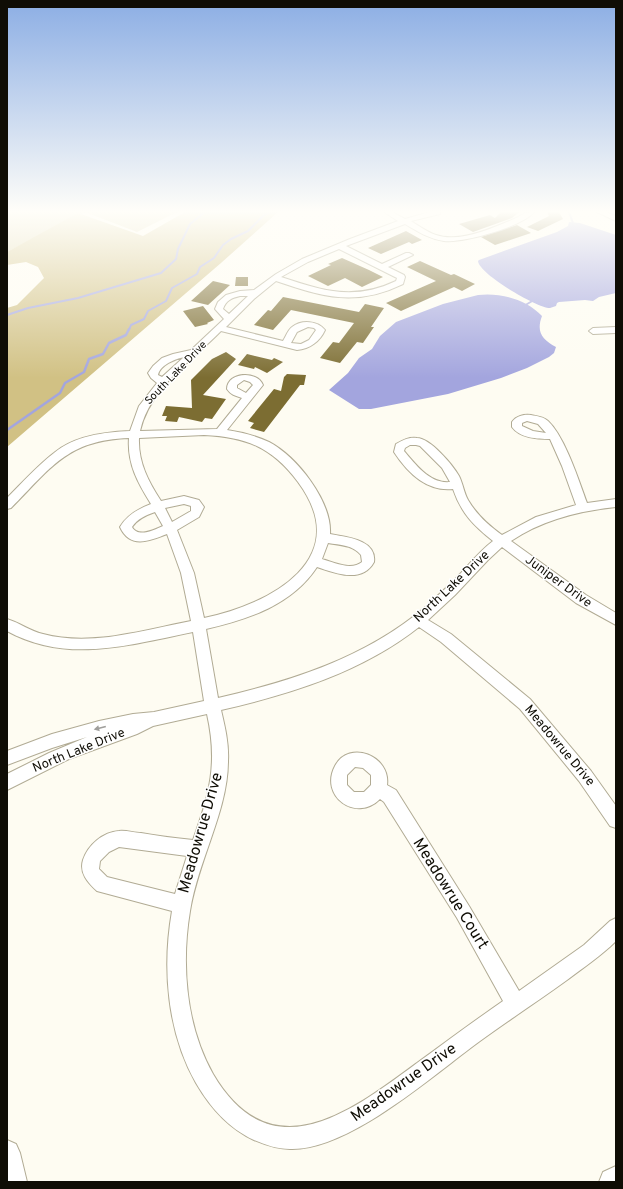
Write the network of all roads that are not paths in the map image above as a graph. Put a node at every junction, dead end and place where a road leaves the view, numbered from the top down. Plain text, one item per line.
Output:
1 (293, 267) edge
2 (383, 267) edge
3 (275, 278) junction
4 (257, 293) junction
5 (229, 319) junction
6 (220, 328) junction
7 (616, 330) edge
8 (593, 331) dead end
9 (286, 344) dead end
10 (194, 353) junction
11 (163, 383) junction
12 (248, 397) dead end
13 (220, 433) junction
14 (135, 434) junction
15 (553, 436) dead end
16 (456, 485) junction
17 (616, 502) edge
18 (7, 505) edge
19 (158, 507) junction
20 (583, 507) junction
21 (170, 528) junction
22 (324, 538) junction
23 (502, 541) junction
24 (314, 561) junction
25 (418, 620) junction
26 (616, 620) edge
27 (7, 624) edge
28 (198, 625) junction
29 (212, 705) junction
30 (152, 719) junction
31 (7, 758) edge
32 (7, 782) edge
33 (378, 788) dead end
34 (616, 820) edge
35 (198, 848) junction
36 (182, 905) junction
37 (616, 927) edge
38 (516, 1005) junction
39 (7, 1153) edge
40 (616, 1180) edge
41 (13, 1182) edge
42 (613, 1182) edge

1 - 3 street, South Lake Drive
2 - 3 street
3 - 4 street, South Lake Drive
4 - 5 street, South Lake Drive
4 - 5 street
5 - 6 street, South Lake Drive
6 - 9 street
6 - 10 street, South Lake Drive
7 - 8 street
10 - 11 street, South Lake Drive
10 - 11 street
11 - 14 street, South Lake Drive
12 - 13 street
13 - 14 street
13 - 22 street
14 - 18 street
14 - 19 street, South Lake Drive
15 - 20 street
16 - 16 street, Juniper Drive
16 - 23 street, Juniper Drive
17 - 20 street, North Lake Drive
19 - 21 street, South Lake Drive
19 - 21 street
19 - 21 street
20 - 23 street, North Lake Drive
21 - 28 street, South Lake Drive
22 - 24 street
22 - 24 street
23 - 25 street, North Lake Drive
23 - 26 street, Juniper Drive
24 - 28 street
25 - 29 street, North Lake Drive
25 - 34 street, Meadowrue Drive
27 - 28 street
28 - 29 street, South Lake Drive
29 - 30 street, North Lake Drive
29 - 35 street, Meadowrue Drive
30 -> 31 street, North Lake Drive
30 - 32 street, North Lake Drive
33 - 38 street, Meadowrue Court
35 - 36 street, Meadowrue Drive
35 - 36 street
36 - 38 street, Meadowrue Drive
37 - 38 street, Meadowrue Drive
39 - 41 street
40 - 42 street

